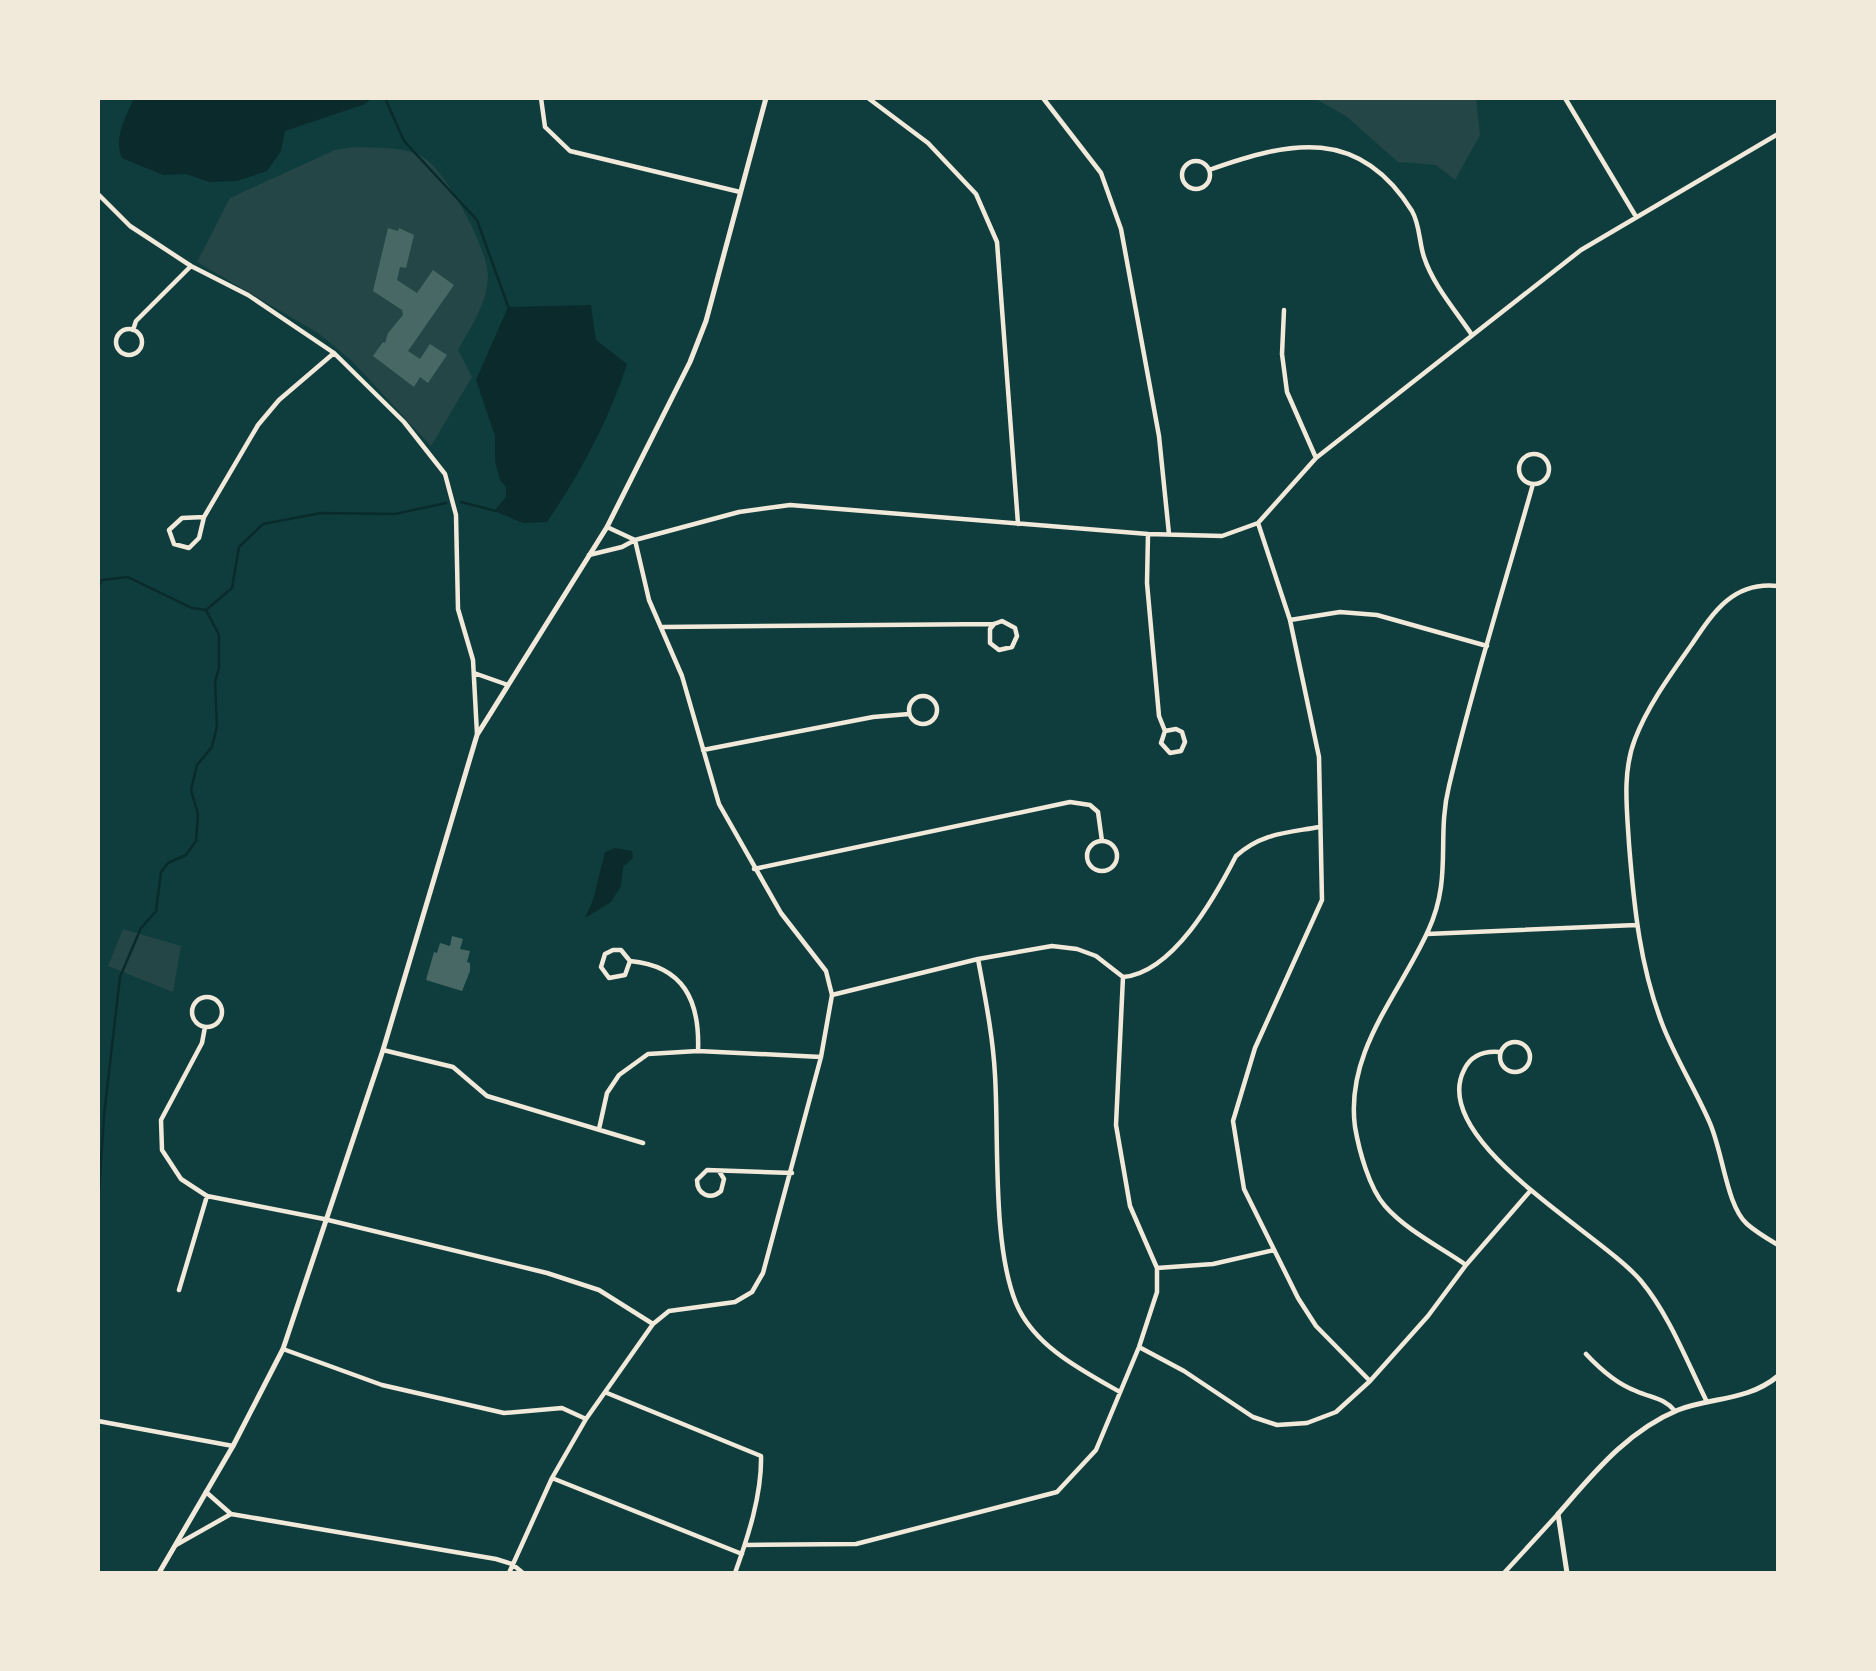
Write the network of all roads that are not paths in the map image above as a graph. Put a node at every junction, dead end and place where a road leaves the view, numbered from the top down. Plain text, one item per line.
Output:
1 (541, 98) edge
2 (766, 98) edge
3 (868, 98) edge
4 (1043, 98) edge
5 (1565, 98) edge
6 (1778, 134) edge
7 (1209, 170) junction
8 (740, 192) junction
9 (98, 194) edge
10 (1635, 215) junction
11 (191, 266) junction
12 (1284, 310) dead end
13 (133, 330) junction
14 (1472, 335) junction
15 (334, 353) junction
16 (1316, 458) junction
17 (1534, 484) junction
18 (204, 517) junction
19 (1258, 523) junction
20 (1018, 524) junction
21 (607, 527) junction
22 (1148, 534) junction
23 (1169, 534) junction
24 (635, 540) junction
25 (589, 555) junction
26 (1778, 586) edge
27 (1290, 620) junction
28 (994, 624) junction
29 (663, 626) junction
30 (1488, 646) junction
31 (474, 673) junction
32 (508, 685) junction
33 (909, 714) junction
34 (1166, 731) junction
35 (477, 735) junction
36 (703, 750) junction
37 (1319, 827) junction
38 (1102, 841) junction
39 (754, 869) junction
40 (1636, 925) junction
41 (1427, 934) junction
42 (978, 958) junction
43 (630, 961) junction
44 (1123, 977) junction
45 (832, 995) junction
46 (205, 1027) junction
47 (383, 1050) junction
48 (698, 1051) junction
49 (1499, 1052) junction
50 (821, 1057) junction
51 (599, 1129) junction
52 (643, 1143) dead end
53 (719, 1171) junction
54 (792, 1173) junction
55 (1531, 1190) junction
56 (207, 1196) junction
57 (324, 1219) junction
58 (1778, 1245) edge
59 (1274, 1250) junction
60 (1466, 1265) junction
61 (1157, 1268) junction
62 (179, 1290) dead end
63 (653, 1324) junction
64 (1139, 1347) junction
65 (283, 1349) junction
66 (1587, 1354) dead end
67 (1778, 1376) edge
68 (1370, 1381) junction
69 (1119, 1391) junction
70 (607, 1393) junction
71 (1707, 1402) junction
72 (1675, 1412) junction
73 (586, 1419) junction
74 (98, 1421) edge
75 (233, 1446) junction
76 (552, 1478) junction
77 (206, 1492) junction
78 (230, 1514) junction
79 (1558, 1514) junction
80 (176, 1545) junction
81 (745, 1545) junction
82 (742, 1554) junction
83 (512, 1564) junction
84 (159, 1573) edge
85 (509, 1573) edge
86 (523, 1573) edge
87 (735, 1573) edge
88 (1504, 1573) edge
89 (1567, 1573) edge

1 - 8 street
2 - 8 main road
3 - 20 street
4 - 23 street
5 - 10 street
6 - 10 street
7 - 7 street
7 - 14 street
8 - 21 main road
9 - 11 street
10 - 14 street
11 - 13 street
11 - 15 street
12 - 16 street
13 - 13 street
14 - 16 street
15 - 18 street
15 - 31 street
16 - 19 street
17 - 17 street
17 - 30 street
18 - 18 street
19 - 23 street
19 - 27 street
20 - 22 street
20 - 24 street
21 - 24 street
21 - 25 main road
22 - 23 street
22 - 34 street
24 - 25 street
24 - 29 street
25 - 32 main road
26 - 40 street
27 - 30 street
27 - 37 street
28 - 28 street
28 - 29 street
29 - 36 street
30 - 41 street
31 - 32 street
31 - 35 street
32 - 35 main road
33 - 33 street
33 - 36 street
34 - 34 street
35 - 47 main road
36 - 39 street
37 - 44 street
37 - 59 street
38 - 38 street
38 - 39 street
39 - 45 street
40 - 41 street
40 - 58 street
41 - 60 street
42 - 44 street
42 - 45 street
42 - 69 street
43 - 43 street
43 - 48 street
44 - 61 street
45 - 50 street
46 - 46 street
46 - 56 street
47 - 51 street
47 - 57 main road
48 - 50 street
48 - 51 street
49 - 49 street
49 - 55 street
50 - 54 street
51 - 52 street
53 - 53 street
53 - 54 street
54 - 63 street
55 - 60 street
55 - 71 street
56 - 57 street
56 - 62 street
57 - 63 street
57 - 65 main road
59 - 61 street
59 - 68 street
60 - 68 street
61 - 64 street
63 - 70 street
64 - 68 street
64 - 69 street
65 - 73 street
65 - 75 main road
66 - 72 street
67 - 71 main road
69 - 81 street
70 - 73 street
70 - 81 street
71 - 72 main road
72 - 79 main road
73 - 76 street
74 - 75 street
75 - 77 main road
76 - 82 street
76 - 83 street
77 - 78 street
77 - 80 main road
78 - 80 street
78 - 83 street
79 - 88 street
79 - 89 main road
80 - 84 main road
81 - 82 street
82 - 87 street
83 - 85 street
83 - 86 street

